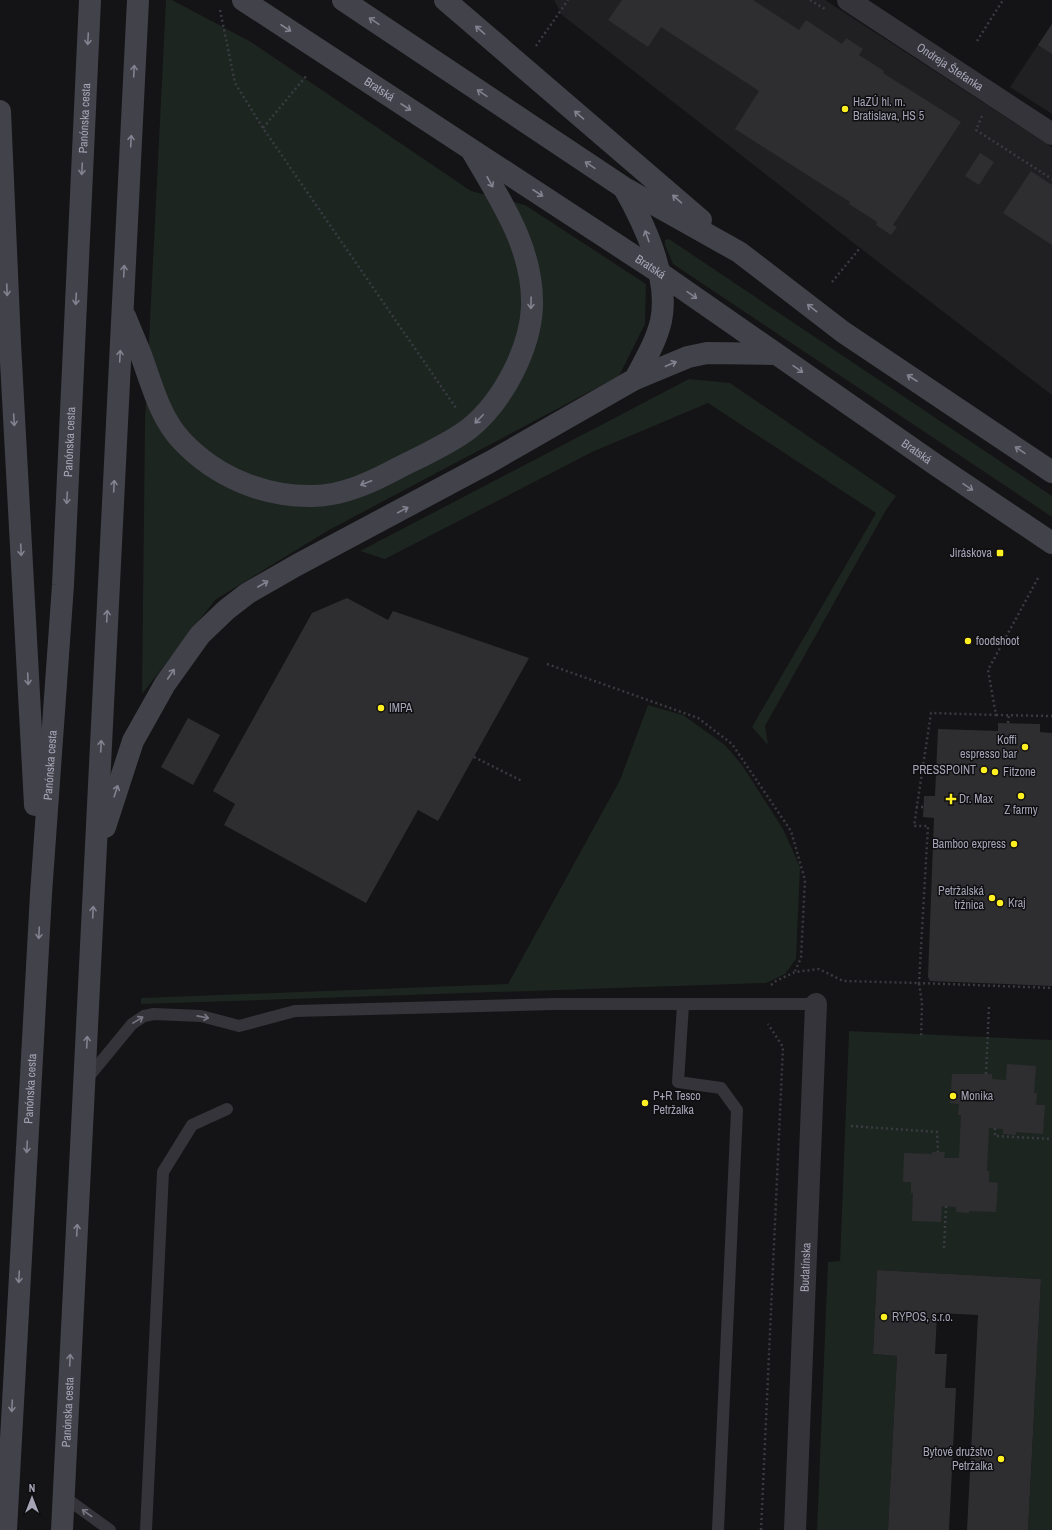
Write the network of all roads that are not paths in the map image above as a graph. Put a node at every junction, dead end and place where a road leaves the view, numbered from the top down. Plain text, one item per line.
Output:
1 (90, 0) edge
2 (138, 0) edge
3 (343, 0) edge
4 (446, 0) edge
5 (848, 0) edge
6 (248, 3) edge
7 (0, 111) edge
8 (1052, 134) edge
9 (471, 148) junction
10 (623, 187) junction
11 (738, 252) junction
12 (660, 273) junction
13 (122, 310) junction
14 (776, 354) junction
15 (635, 379) junction
16 (1052, 472) edge
17 (1052, 543) edge
18 (96, 855) junction
19 (41, 894) junction
20 (816, 1004) joint
21 (683, 1005) junction
22 (85, 1080) junction
23 (227, 1109) dead end
24 (9, 1451) junction
25 (0, 1476) edge
26 (63, 1496) junction
27 (6, 1530) edge
28 (62, 1530) edge
29 (110, 1530) edge
30 (146, 1530) edge
31 (718, 1530) edge
32 (794, 1530) edge

1 -> 19 main road, Panónska cesta
13 -> 2 main road, Panónska cesta
10 -> 3 main road
11 -> 4 main road
5 - 8 street, Ondreja Štefanka
6 -> 9 main road, Bratská
7 -> 19 main road
9 -> 12 main road, Bratská
9 -> 13 main road
10 - 11 main road
12 -> 10 main road
16 -> 11 main road
12 -> 14 main road, Bratská
12 - 15 main road
18 -> 13 main road, Panónska cesta
15 -> 14 main road
14 -> 17 main road, Bratská
18 -> 15 main road
22 -> 18 main road, Panónska cesta
19 -> 24 main road, Panónska cesta
20 - 21 lane
20 - 32 street, Budatínska
22 -> 21 lane
21 - 31 lane
26 -> 22 main road, Panónska cesta
23 - 30 lane
24 - 25 street
24 - 27 main road, Panónska cesta
26 - 28 main road, Panónska cesta
29 -> 26 lane

